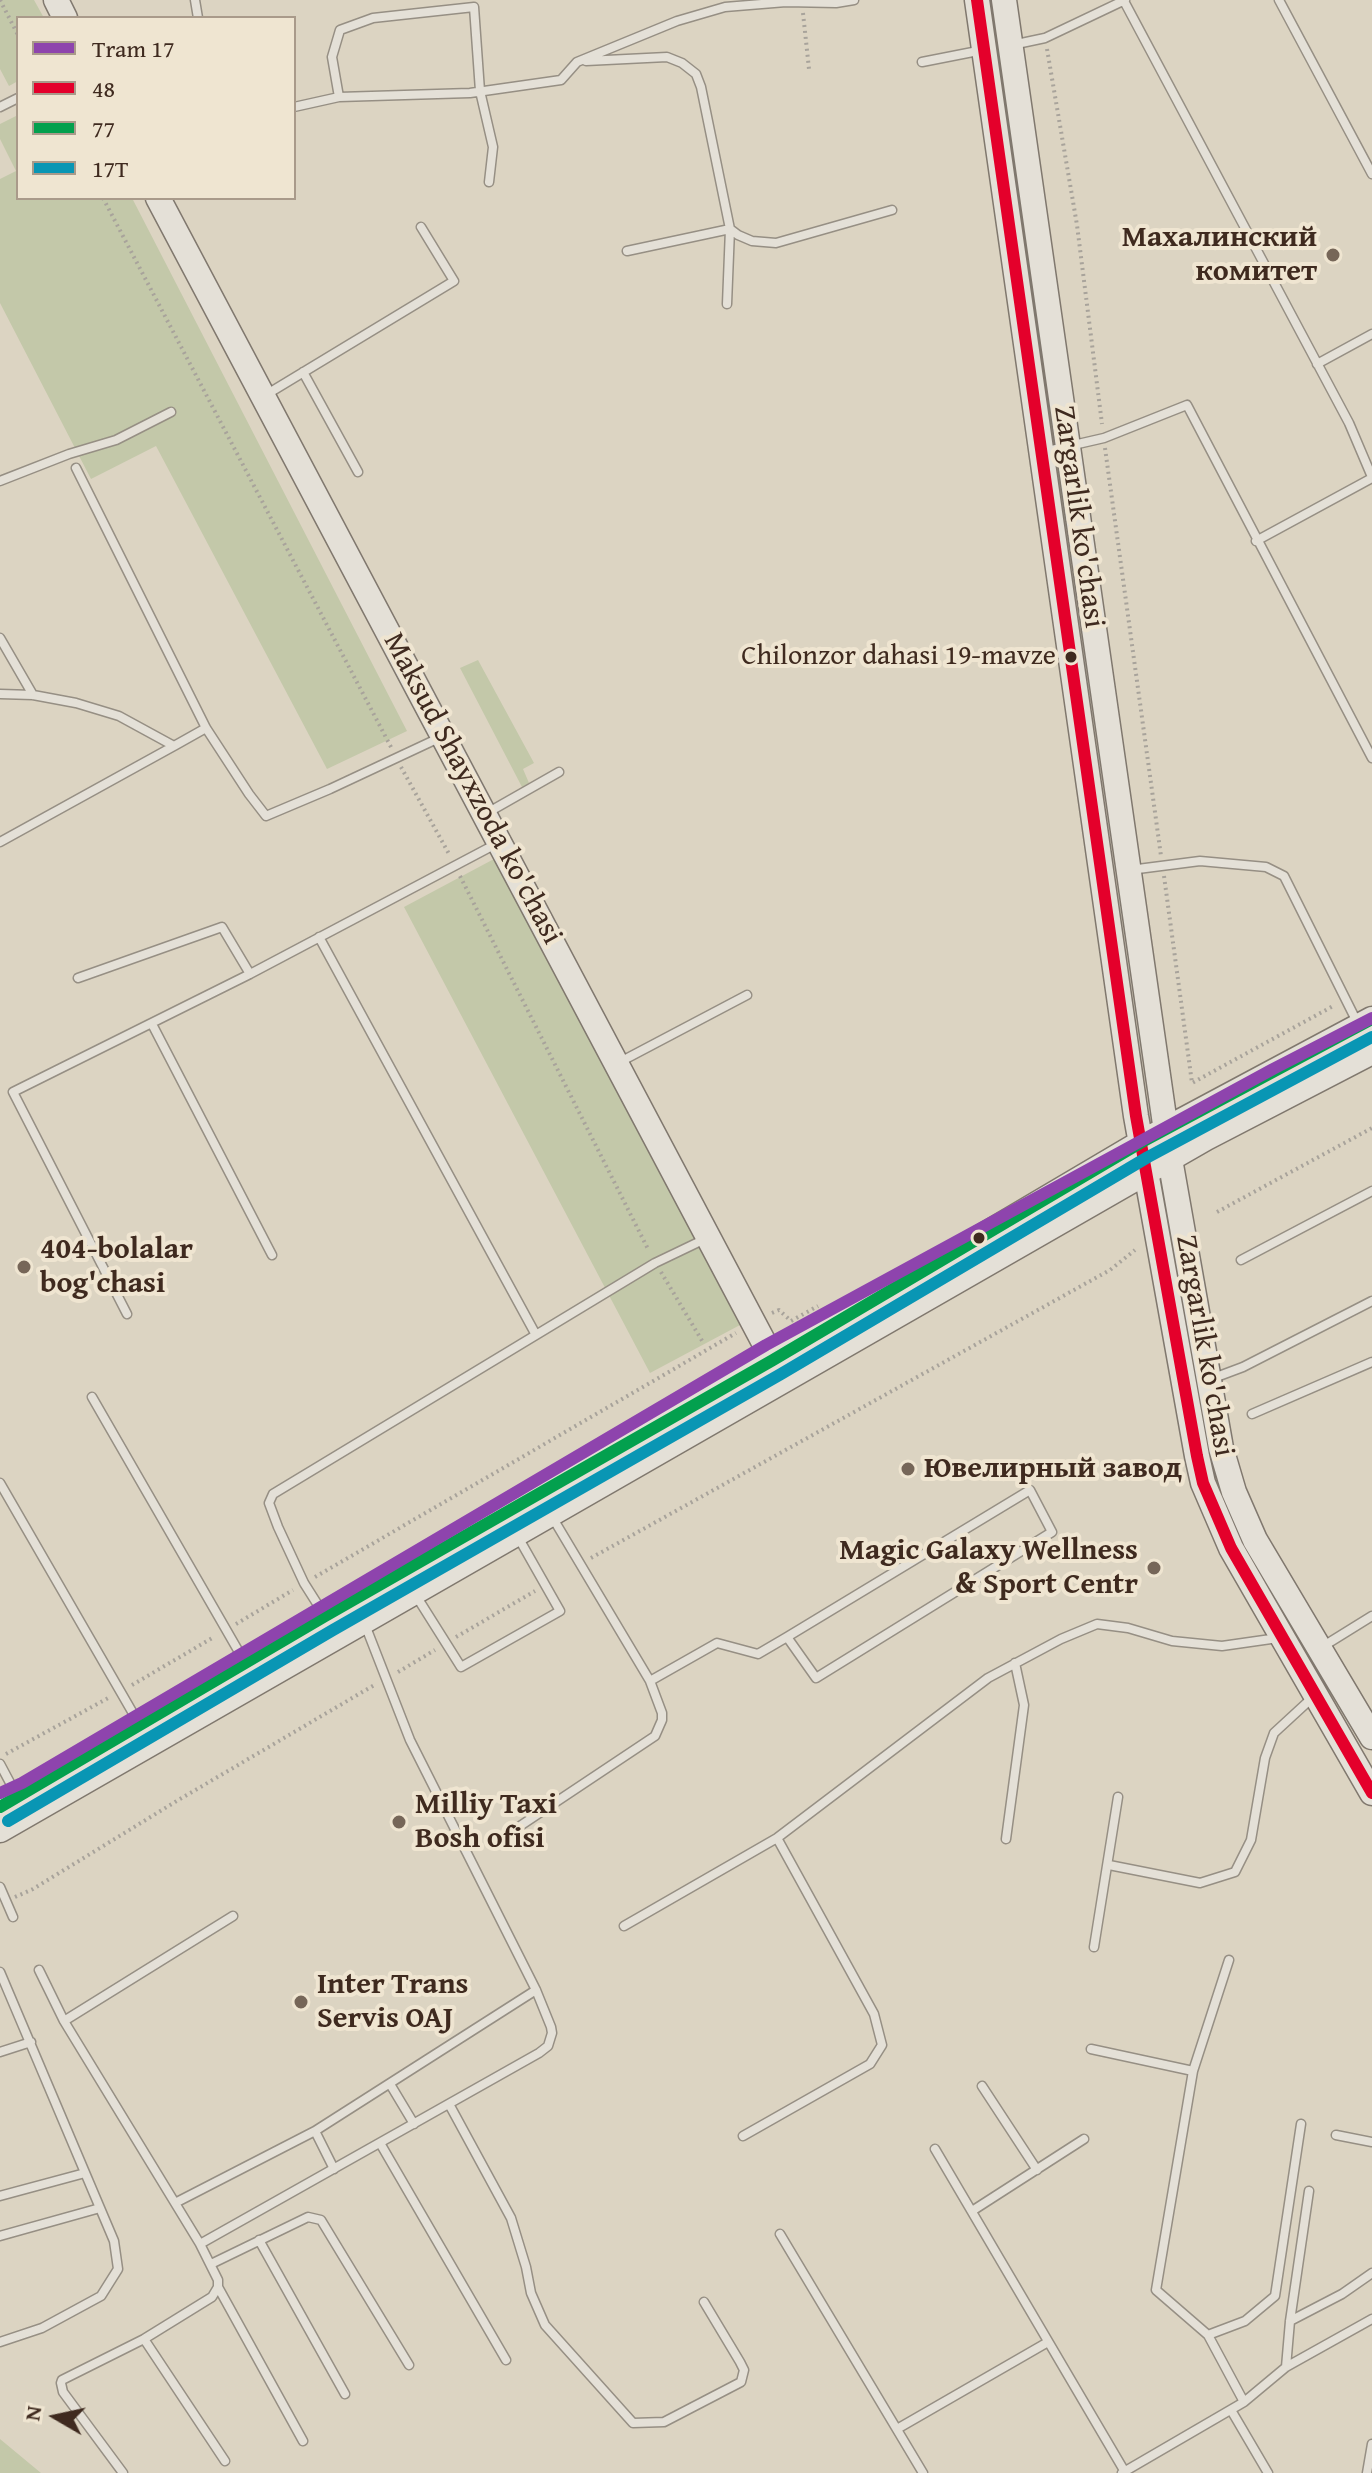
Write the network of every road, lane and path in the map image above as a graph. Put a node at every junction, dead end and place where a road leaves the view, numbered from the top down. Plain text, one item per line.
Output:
1 (0, 0) edge
2 (854, 0) edge
3 (977, 0) edge
4 (1004, 0) edge
5 (1279, 0) edge
6 (1125, 1) edge
7 (801, 2) junction
8 (16, 31) edge
9 (1045, 38) junction
10 (1010, 45) junction
11 (984, 50) junction
12 (577, 62) junction
13 (922, 62) dead end
14 (809, 69) dead end
15 (480, 91) junction
16 (339, 97) junction
17 (296, 107) edge
18 (1372, 174) edge
19 (489, 182) dead end
20 (159, 200) edge
21 (892, 210) dead end
22 (421, 227) dead end
23 (730, 229) junction
24 (627, 251) dead end
25 (727, 304) dead end
26 (1372, 334) edge
27 (1317, 364) junction
28 (303, 372) junction
29 (263, 396) junction
30 (171, 412) dead end
31 (1104, 438) junction
32 (1068, 448) junction
33 (1042, 452) junction
34 (76, 468) dead end
35 (358, 472) dead end
36 (1372, 478) edge
37 (0, 481) edge
38 (1256, 541) junction
39 (0, 638) edge
40 (0, 694) edge
41 (33, 695) junction
42 (206, 728) junction
43 (444, 736) junction
44 (174, 746) junction
45 (1372, 758) edge
46 (559, 772) dead end
47 (485, 814) junction
48 (0, 842) edge
49 (500, 842) junction
50 (1163, 866) junction
51 (1128, 870) junction
52 (319, 937) junction
53 (250, 974) junction
54 (78, 978) dead end
55 (747, 995) dead end
56 (1347, 999) junction
57 (1365, 1022) edge
58 (152, 1024) junction
59 (1372, 1052) edge
60 (617, 1064) junction
61 (1372, 1128) edge
62 (1165, 1129) junction
63 (1152, 1157) junction
64 (1372, 1191) edge
65 (1217, 1212) dead end
66 (709, 1237) junction
67 (1135, 1250) dead end
68 (272, 1255) dead end
69 (1241, 1260) dead end
70 (1110, 1270) dead end
71 (1372, 1301) edge
72 (818, 1306) dead end
73 (127, 1314) dead end
74 (754, 1322) junction
75 (536, 1335) junction
76 (1372, 1362) edge
77 (779, 1370) junction
78 (1209, 1380) junction
79 (92, 1397) dead end
80 (1252, 1414) dead end
81 (0, 1483) edge
82 (551, 1515) junction
83 (516, 1534) junction
84 (304, 1583) junction
85 (414, 1593) junction
86 (359, 1611) junction
87 (325, 1616) junction
88 (1372, 1616) edge
89 (226, 1630) junction
90 (787, 1637) junction
91 (1282, 1637) junction
92 (1319, 1649) junction
93 (246, 1663) junction
94 (1015, 1663) junction
95 (650, 1681) junction
96 (120, 1692) junction
97 (1316, 1695) junction
98 (140, 1726) junction
99 (1372, 1737) edge
100 (0, 1757) edge
101 (0, 1764) edge
102 (1372, 1793) edge
103 (1118, 1797) dead end
104 (9, 1802) edge
105 (0, 1830) edge
106 (502, 1838) dead end
107 (777, 1838) junction
108 (1006, 1839) dead end
109 (1109, 1865) junction
110 (0, 1887) edge
111 (233, 1916) dead end
112 (13, 1917) dead end
113 (624, 1926) dead end
114 (1094, 1947) dead end
115 (1229, 1960) dead end
116 (39, 1970) dead end
117 (0, 1972) edge
118 (536, 1990) junction
119 (64, 2021) junction
120 (31, 2042) junction
121 (1091, 2049) dead end
122 (0, 2052) edge
123 (1193, 2071) junction
124 (390, 2084) junction
125 (982, 2086) dead end
126 (449, 2104) junction
127 (414, 2124) junction
128 (1301, 2124) dead end
129 (315, 2131) junction
130 (1336, 2135) dead end
131 (743, 2136) dead end
132 (1084, 2139) dead end
133 (1372, 2142) edge
134 (380, 2143) junction
135 (935, 2149) dead end
136 (334, 2169) junction
137 (1037, 2170) junction
138 (85, 2173) junction
139 (1309, 2191) dead end
140 (0, 2196) edge
141 (175, 2203) junction
142 (100, 2208) junction
143 (972, 2211) junction
144 (780, 2234) dead end
145 (0, 2236) edge
146 (259, 2240) junction
147 (200, 2244) junction
148 (211, 2264) junction
149 (1372, 2273) edge
150 (218, 2287) junction
151 (704, 2302) dead end
152 (1372, 2319) edge
153 (1290, 2321) junction
154 (1208, 2335) junction
155 (144, 2339) junction
156 (0, 2342) edge
157 (1048, 2342) junction
158 (506, 2360) dead end
159 (409, 2365) dead end
160 (1286, 2367) junction
161 (345, 2394) dead end
162 (1244, 2402) junction
163 (1231, 2410) junction
164 (897, 2429) junction
165 (303, 2441) dead end
166 (1372, 2444) edge
167 (225, 2461) dead end
168 (1123, 2472) edge
169 (123, 2473) edge
170 (923, 2473) edge
171 (1268, 2473) edge
172 (1367, 2473) edge

1 - 8 path
2 - 7 lane
3 - 11 main road, Zargarlik ko'chasi
4 - 10 main road, Zargarlik ko'chasi
5 - 18 lane
6 - 9 lane
6 - 27 lane
7 - 12 lane
7 - 14 path
9 - 10 lane
9 - 31 path
10 - 11 lane
10 - 32 main road, Zargarlik ko'chasi
11 - 13 lane
11 - 33 main road, Zargarlik ko'chasi
12 - 15 lane
12 - 23 lane
15 - 16 lane
15 - 16 lane
15 - 19 lane
16 - 17 lane
20 - 29 main road, Maksud Shayxzoda ko'chasi
21 - 23 lane
22 - 28 lane
23 - 24 lane
23 - 25 lane
26 - 27 lane
27 - 36 lane
28 - 29 lane
28 - 35 lane
29 - 43 main road, Maksud Shayxzoda ko'chasi
30 - 37 lane
31 - 32 lane
31 - 38 lane
31 - 50 path
32 - 33 lane
32 - 51 main road, Zargarlik ko'chasi
33 - 63 main road, Zargarlik ko'chasi
34 - 42 lane
36 - 38 lane
38 - 45 lane
39 - 41 lane
40 - 41 lane
41 - 44 lane
42 - 43 lane
42 - 44 lane
43 - 47 main road, Maksud Shayxzoda ko'chasi
44 - 48 lane
46 - 47 lane
47 - 49 main road, Maksud Shayxzoda ko'chasi
49 - 52 lane
49 - 60 main road, Maksud Shayxzoda ko'chasi
50 - 51 lane
50 - 56 lane
50 - 56 path
51 - 62 main road, Zargarlik ko'chasi
52 - 53 lane
52 - 75 lane
53 - 54 lane
53 - 58 lane
55 - 60 lane
56 - 57 lane
57 - 62 main road
58 - 68 lane
58 - 73 lane
59 - 63 main road
60 - 66 main road, Maksud Shayxzoda ko'chasi
61 - 65 path
62 - 63 main road
63 - 77 main road
63 - 78 main road, Zargarlik ko'chasi
63 - 91 main road, Zargarlik ko'chasi
64 - 69 lane
66 - 74 main road, Maksud Shayxzoda ko'chasi
66 - 75 lane
67 - 70 path
71 - 78 lane
72 - 74 path
74 - 77 main road, Maksud Shayxzoda ko'chasi
74 - 84 path
75 - 84 lane
76 - 80 lane
77 - 82 main road
77 - 86 main road
78 - 92 main road, Zargarlik ko'chasi
79 - 89 lane
81 - 96 lane
82 - 83 main road
82 - 95 lane
83 - 85 main road
83 - 85 lane
84 - 87 lane
84 - 89 path
85 - 86 main road
86 - 87 main road
86 - 105 main road
86 - 118 lane
87 - 93 main road
88 - 92 lane
89 - 93 lane
89 - 96 path
90 - 90 lane
90 - 95 lane
91 - 94 lane
91 - 97 main road, Zargarlik ko'chasi
92 - 99 main road, Zargarlik ko'chasi
93 - 98 main road
94 - 107 lane
94 - 108 lane
95 - 106 lane
96 - 98 lane
96 - 100 path
97 - 102 main road, Zargarlik ko'chasi
97 - 109 lane
98 - 104 main road
101 - 104 lane
103 - 109 lane
107 - 113 lane
107 - 131 lane
109 - 114 lane
110 - 112 lane
111 - 119 lane
115 - 123 lane
116 - 119 lane
117 - 120 lane
118 - 124 lane
118 - 126 lane
119 - 141 lane
120 - 122 lane
120 - 138 lane
121 - 123 lane
123 - 154 lane
124 - 127 lane
124 - 129 lane
125 - 137 lane
126 - 127 lane
126 - 151 lane
127 - 134 lane
128 - 154 lane
129 - 136 lane
129 - 141 lane
130 - 133 lane
132 - 137 lane
134 - 136 lane
134 - 158 lane
135 - 143 lane
136 - 147 lane
137 - 143 lane
138 - 140 lane
138 - 142 lane
139 - 153 lane
141 - 147 lane
142 - 145 lane
142 - 156 lane
143 - 157 lane
144 - 164 lane
146 - 148 lane
146 - 159 lane
146 - 161 lane
147 - 148 lane
148 - 150 lane
149 - 153 lane
150 - 155 lane
150 - 165 lane
152 - 160 lane
153 - 160 lane
154 - 162 lane
155 - 167 lane
155 - 169 lane
157 - 164 lane
157 - 168 lane
160 - 162 lane
162 - 163 lane
163 - 168 lane
163 - 171 lane
164 - 170 lane
166 - 172 lane

